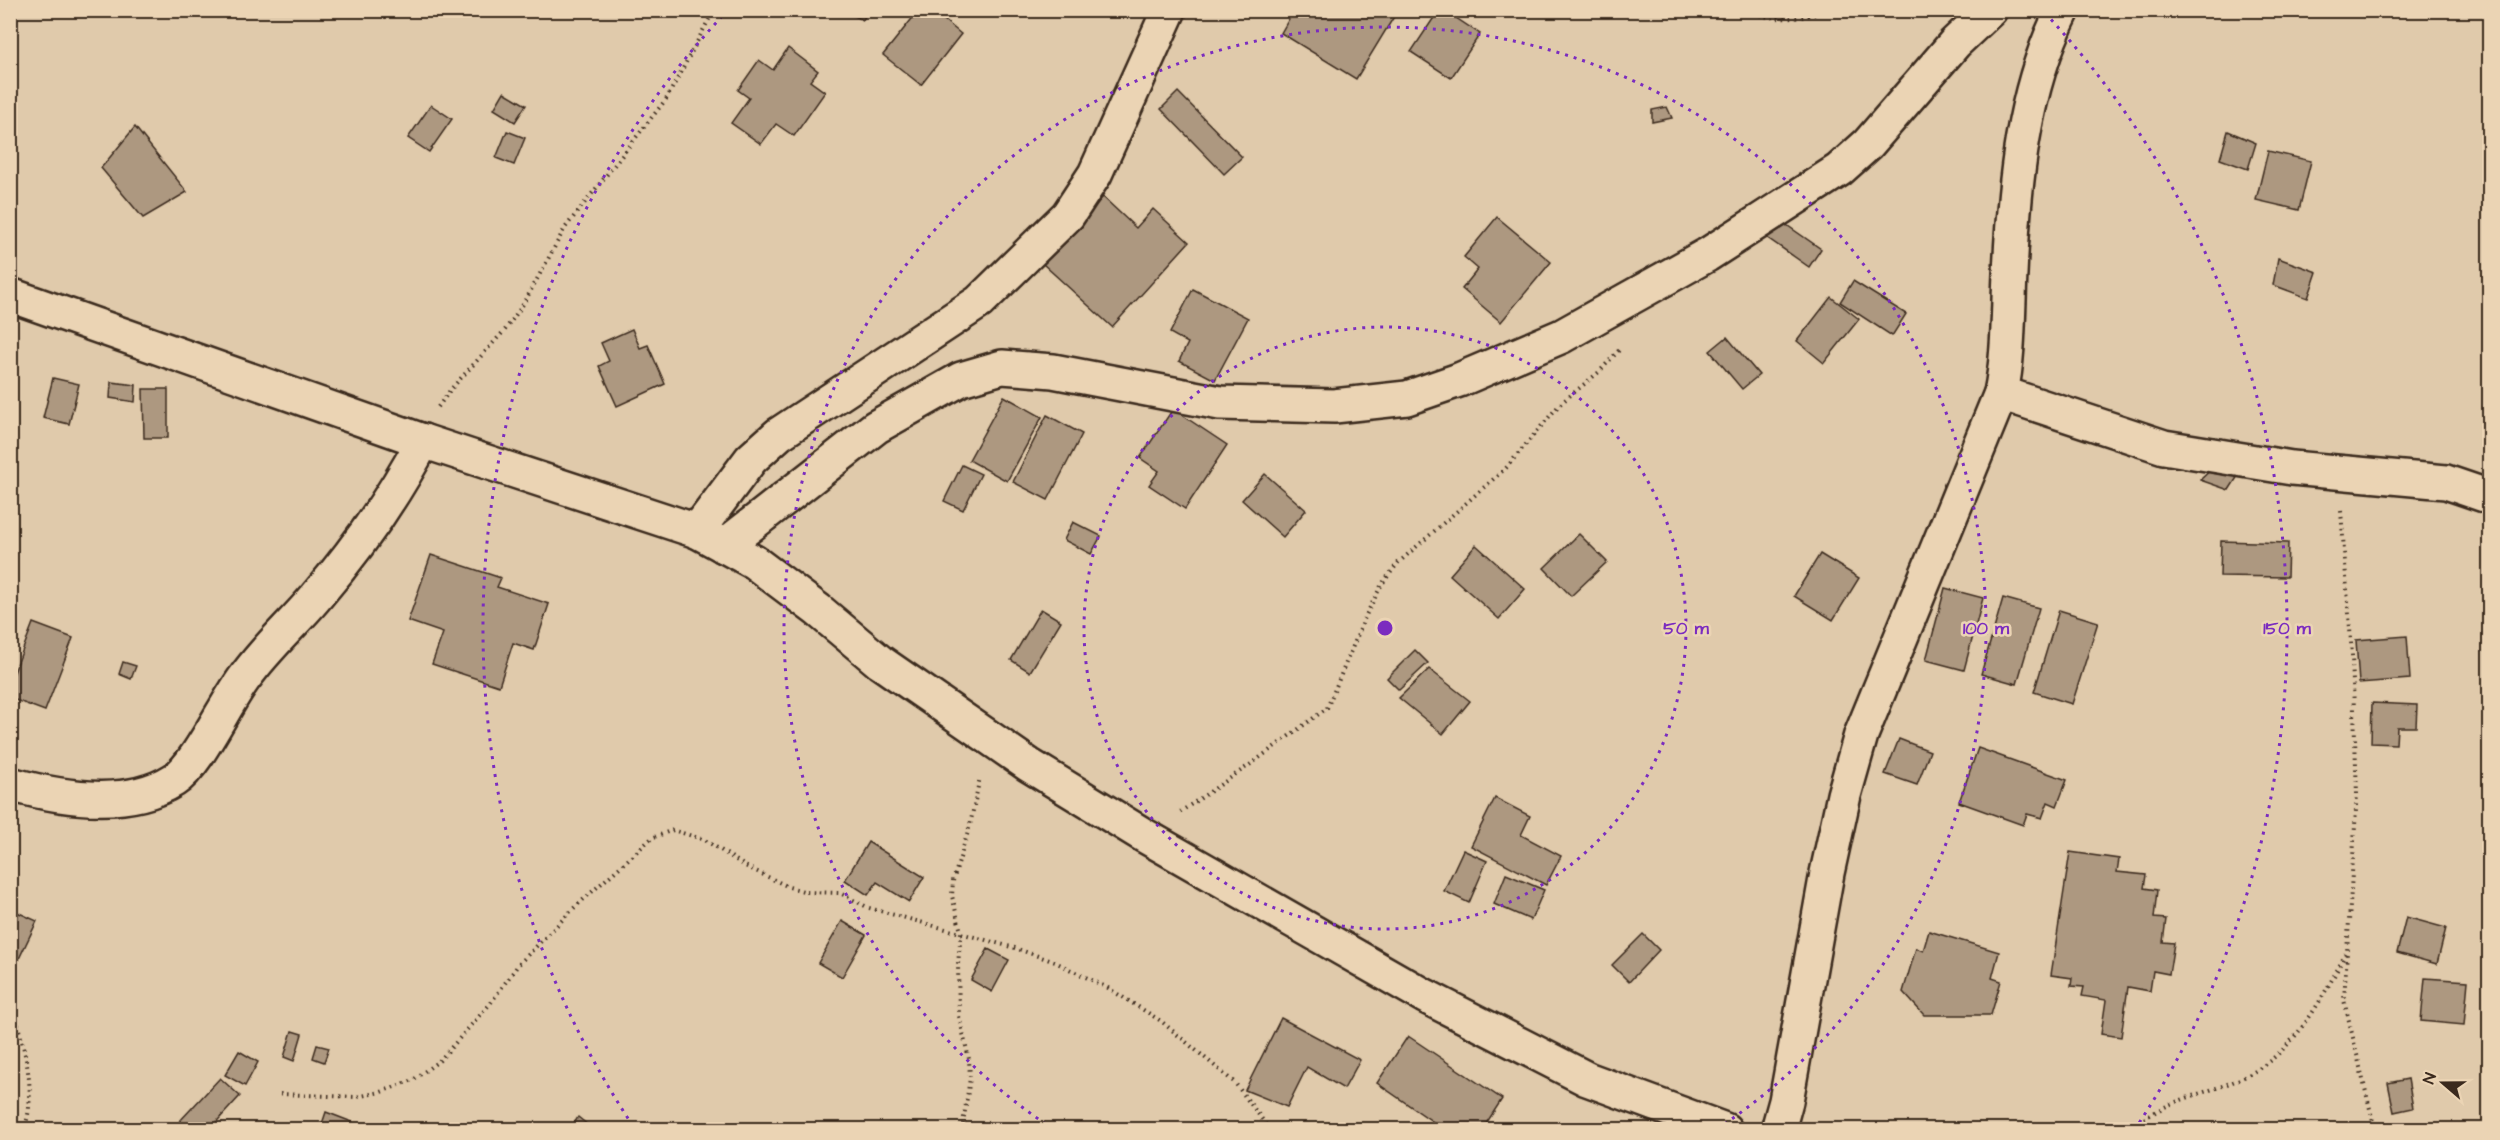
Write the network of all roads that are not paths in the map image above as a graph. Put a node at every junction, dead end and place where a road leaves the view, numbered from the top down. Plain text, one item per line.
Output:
1 (1169, 10) edge
2 (1990, 10) edge
3 (2063, 10) edge
4 (10, 296) edge
5 (2001, 393) junction
6 (423, 441) junction
7 (2490, 497) edge
8 (711, 539) junction
9 (10, 784) edge
10 (1725, 1130) edge
11 (1778, 1130) edge

1 - 8 street
2 - 8 street
3 - 5 street
4 - 6 street
5 - 7 street
5 - 11 street
6 - 8 street
6 - 9 street
8 - 10 street

